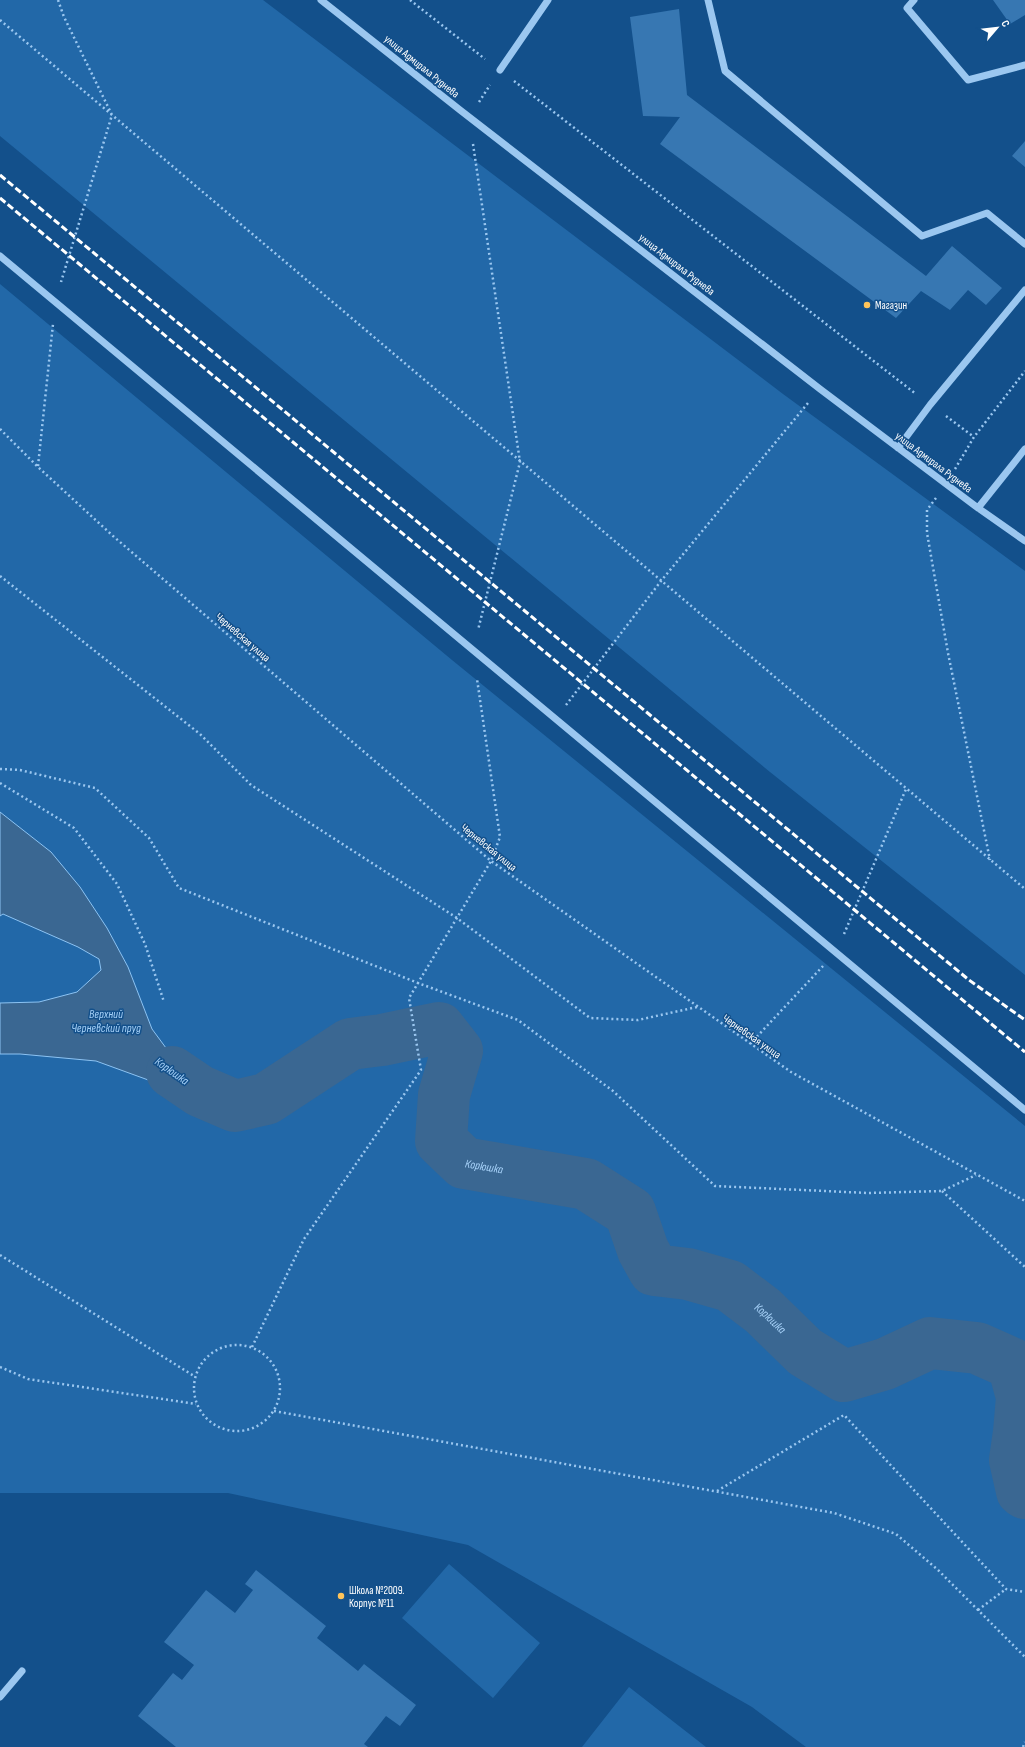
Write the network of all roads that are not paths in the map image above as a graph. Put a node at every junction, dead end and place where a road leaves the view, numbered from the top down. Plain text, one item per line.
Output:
1 (321, 0) edge
2 (548, 0) edge
3 (708, 0) edge
4 (914, 0) edge
5 (1025, 65) edge
6 (500, 70) road end
7 (1025, 244) edge
8 (0, 256) edge
9 (1025, 290) edge
10 (898, 448) junction
11 (1025, 449) edge
12 (978, 508) junction
13 (1025, 541) edge
14 (1025, 1110) edge
15 (22, 1671) dead end
16 (0, 1697) edge

1 - 10 street, улица Адмирала Руднева
2 - 6 street
3 - 7 street
4 - 5 street
8 - 14 street
9 - 10 street
10 - 12 street, улица Адмирала Руднева
11 - 12 street
12 - 13 street, улица Адмирала Руднева
15 - 16 street

